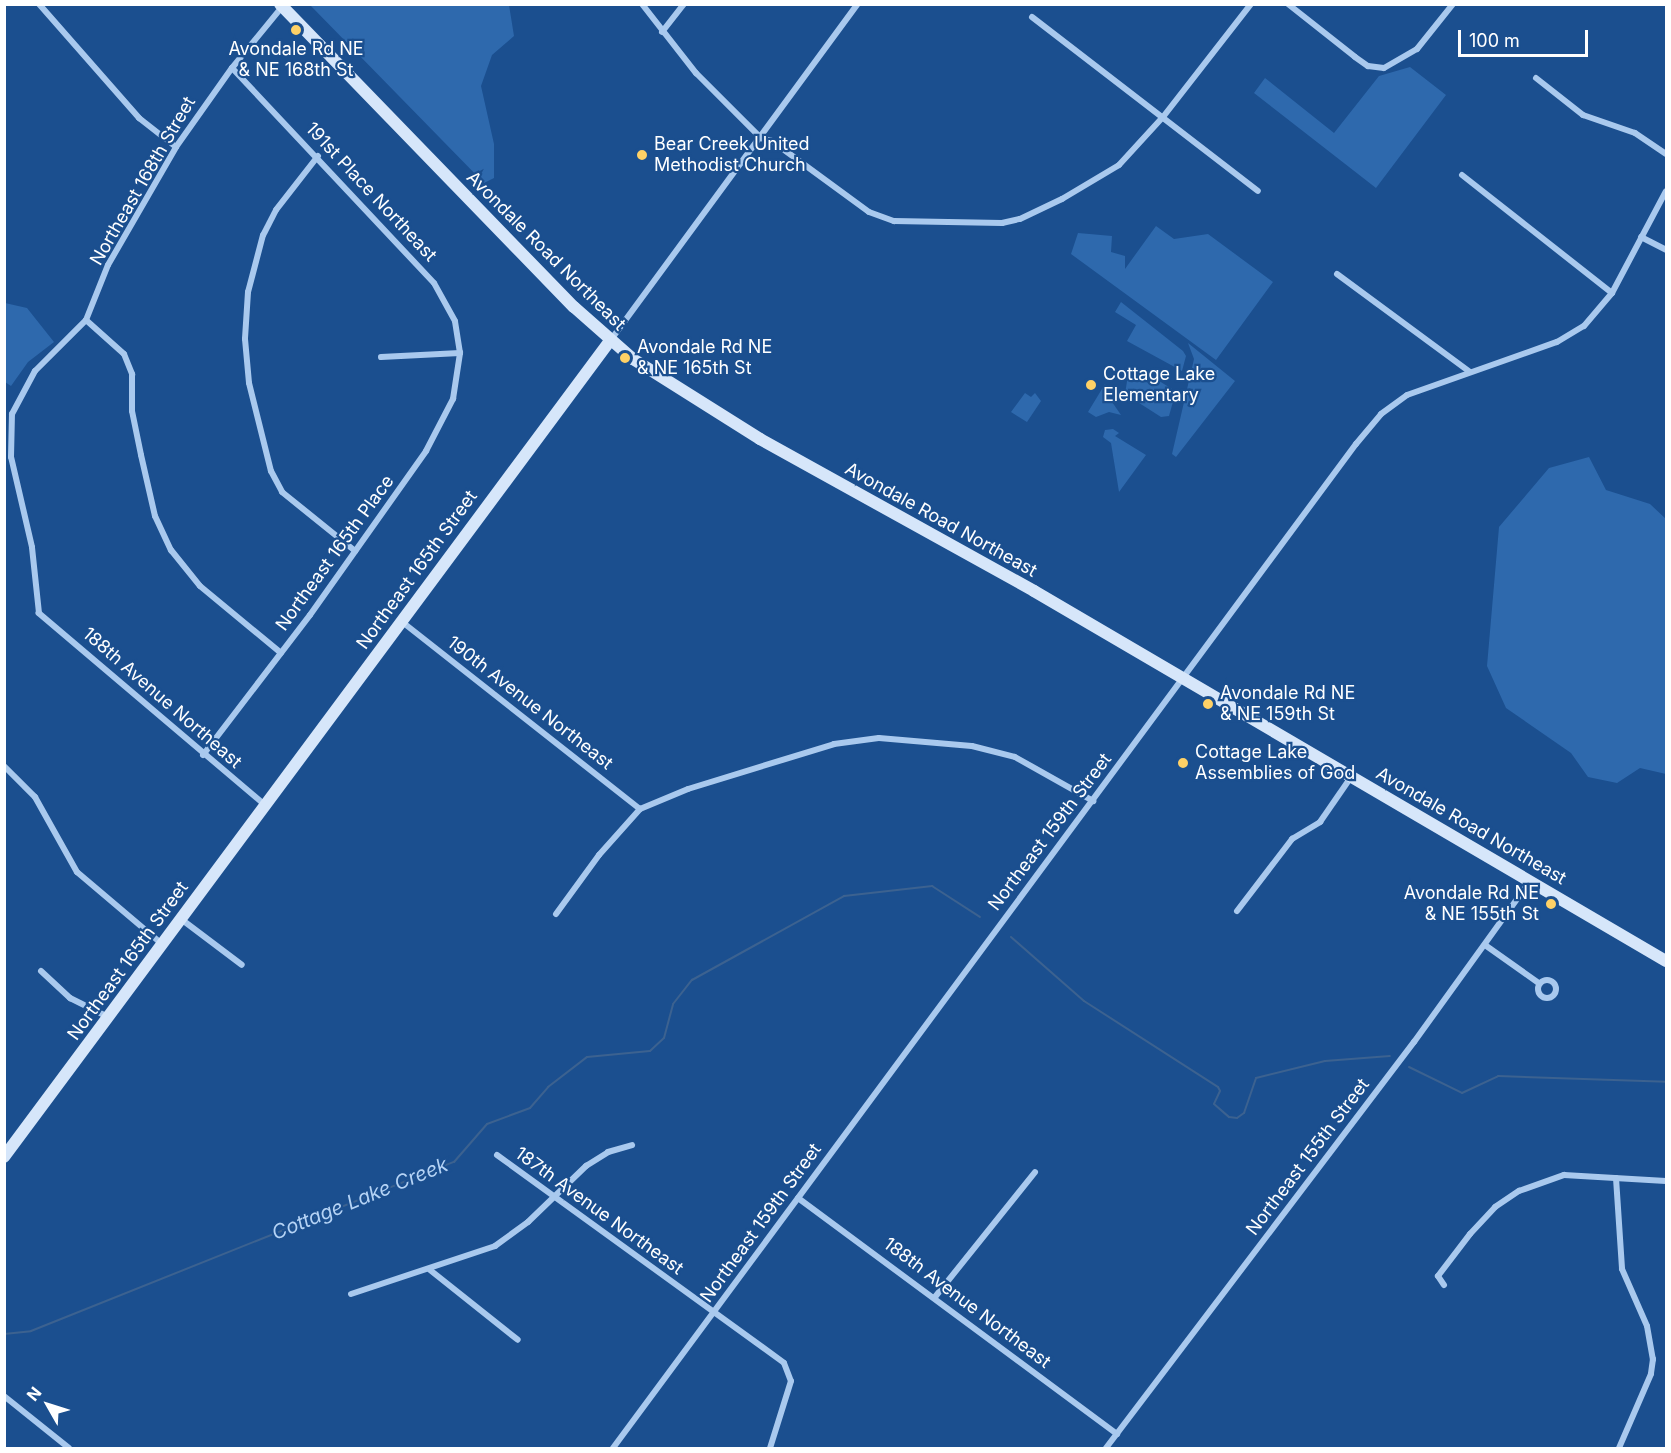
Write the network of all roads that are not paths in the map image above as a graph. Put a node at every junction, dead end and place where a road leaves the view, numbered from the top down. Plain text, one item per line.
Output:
1 (39, 4) edge
2 (642, 4) edge
3 (684, 4) edge
4 (858, 4) edge
5 (1251, 4) edge
6 (1288, 4) edge
7 (1453, 4) edge
8 (281, 6) edge
9 (1032, 17) dead end
10 (662, 32) junction
11 (232, 68) junction
12 (1536, 78) dead end
13 (1163, 117) junction
14 (760, 138) junction
15 (177, 147) junction
16 (1666, 154) edge
17 (318, 156) junction
18 (1462, 175) dead end
19 (1258, 191) dead end
20 (1666, 191) edge
21 (1641, 237) junction
22 (1666, 250) edge
23 (1336, 274) dead end
24 (1612, 293) junction
25 (87, 320) junction
26 (609, 342) junction
27 (460, 353) junction
28 (381, 357) dead end
29 (1470, 372) junction
30 (355, 551) junction
31 (401, 621) junction
32 (281, 653) junction
33 (1183, 678) junction
34 (203, 755) junction
35 (4, 766) edge
36 (1351, 777) junction
37 (1093, 801) junction
38 (265, 806) junction
39 (640, 809) junction
40 (1530, 880) junction
41 (1237, 911) dead end
42 (556, 914) dead end
43 (181, 919) junction
44 (163, 944) junction
45 (1485, 945) junction
46 (1666, 961) edge
47 (242, 965) dead end
48 (41, 971) dead end
49 (1540, 984) dead end
50 (109, 1017) junction
51 (632, 1145) dead end
52 (497, 1155) dead end
53 (4, 1157) edge
54 (1035, 1172) dead end
55 (1616, 1178) junction
56 (1666, 1181) edge
57 (552, 1196) junction
58 (798, 1198) junction
59 (430, 1270) junction
60 (1444, 1285) dead end
61 (351, 1294) dead end
62 (935, 1297) junction
63 (715, 1313) junction
64 (518, 1340) dead end
65 (4, 1396) edge
66 (1117, 1434) junction
67 (69, 1449) edge
68 (613, 1449) edge
69 (770, 1449) edge
70 (1106, 1449) edge
71 (1619, 1449) edge

1 - 15 street
2 - 10 street
3 - 10 street
4 - 14 street, Northeast 165th Street
5 - 13 street
6 - 7 street
8 - 11 street, Northeast 168th Street
8 - 26 main road, Avondale Road Northeast
9 - 13 street
10 - 14 street
11 - 15 street, Northeast 168th Street
11 - 17 street, 191st Place Northeast
12 - 16 street
13 - 14 street
13 - 19 street
14 - 26 street, Northeast 165th Street
15 - 25 street, Northeast 168th Street
17 - 27 street, 191st Place Northeast
17 - 30 street
18 - 24 street
20 - 21 street, Northeast 159th Street
21 - 22 street
21 - 24 street, Northeast 159th Street
23 - 29 street
24 - 29 street, Northeast 159th Street
25 - 32 street
25 - 34 street, 188th Avenue Northeast
26 - 31 main road, Northeast 165th Street
26 - 33 main road, Avondale Road Northeast
27 - 28 street
27 - 30 street, Northeast 165th Place
29 - 33 street, Northeast 159th Street
30 - 32 street, Northeast 165th Place
31 - 38 main road, Northeast 165th Street
31 - 39 street, 190th Avenue Northeast
32 - 34 street, Northeast 165th Place
33 - 36 main road, Avondale Road Northeast
33 - 37 street, Northeast 159th Street
34 - 38 street, 188th Avenue Northeast
35 - 44 street
36 - 40 main road, Avondale Road Northeast
36 - 41 street
37 - 39 street
37 - 58 street, Northeast 159th Street
38 - 43 main road, Northeast 165th Street
39 - 42 street
40 - 45 street, Northeast 155th Street
40 - 46 main road, Avondale Road Northeast
43 - 44 main road, Northeast 165th Street
43 - 47 street
44 - 50 main road, Northeast 165th Street
45 - 49 street
45 - 66 street, Northeast 155th Street
48 - 50 street
50 - 53 main road, Northeast 165th Street
51 - 57 street
52 - 57 street, 187th Avenue Northeast
54 - 62 street
55 - 56 street
55 - 60 street
55 - 71 street
57 - 59 street
57 - 63 street, 187th Avenue Northeast
58 - 62 street, 188th Avenue Northeast
58 - 63 street, Northeast 159th Street
59 - 61 street
59 - 64 street
62 - 66 street, 188th Avenue Northeast
63 - 68 street, Northeast 159th Street
63 - 69 street, 187th Avenue Northeast
65 - 67 street
66 - 70 street, Northeast 155th Street

